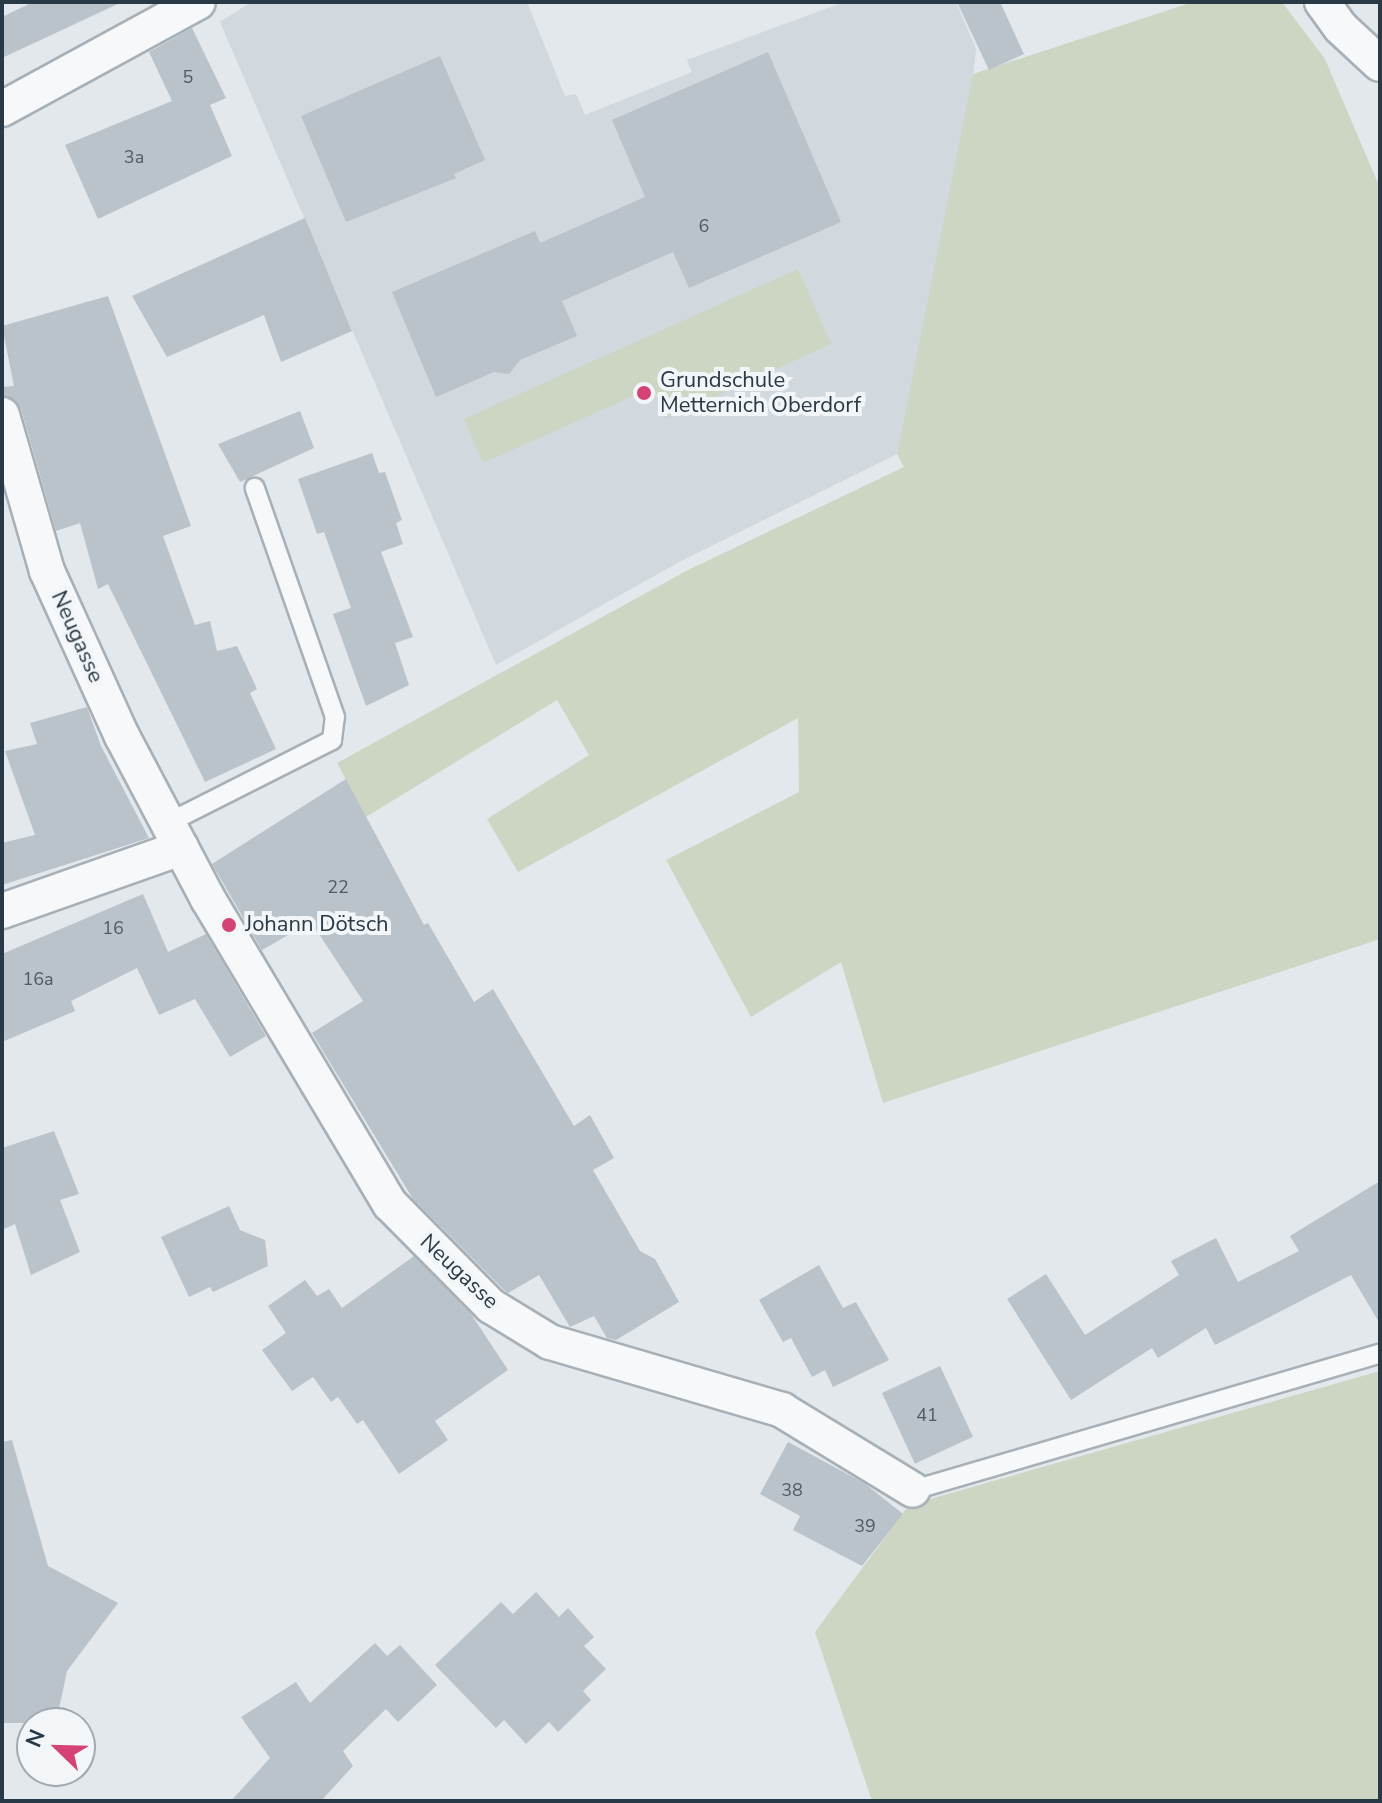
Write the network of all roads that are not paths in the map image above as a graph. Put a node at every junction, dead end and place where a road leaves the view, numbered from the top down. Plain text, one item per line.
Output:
1 (198, 2) edge
2 (1322, 2) edge
3 (1380, 64) edge
4 (2, 109) edge
5 (2, 415) edge
6 (255, 488) dead end
7 (174, 836) junction
8 (2, 911) edge
9 (1380, 1353) edge
10 (913, 1490) joint

1 - 4 street
2 - 3 street
5 - 7 street, Neugasse
6 - 7 lane
7 - 8 street
7 - 10 street, Neugasse
9 - 10 lane

